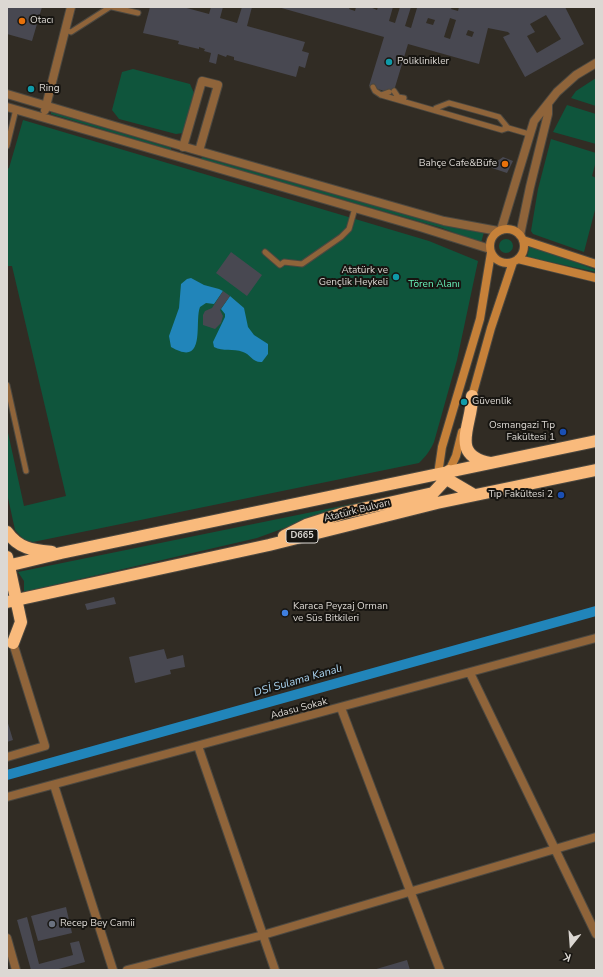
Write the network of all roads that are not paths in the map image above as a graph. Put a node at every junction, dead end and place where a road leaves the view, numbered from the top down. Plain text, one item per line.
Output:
1 (71, 7) edge
2 (111, 7) edge
3 (138, 12) dead end
4 (65, 30) junction
5 (596, 63) edge
6 (373, 87) dead end
7 (7, 94) edge
8 (381, 95) junction
9 (548, 104) junction
10 (46, 106) junction
11 (7, 107) edge
12 (436, 108) junction
13 (16, 109) junction
14 (43, 116) junction
15 (508, 128) junction
16 (529, 134) junction
17 (542, 138) junction
18 (7, 146) edge
19 (183, 147) junction
20 (196, 150) junction
21 (189, 159) junction
22 (355, 208) junction
23 (500, 230) junction
24 (521, 238) junction
25 (491, 251) junction
26 (265, 252) dead end
27 (516, 260) junction
28 (596, 264) edge
29 (596, 278) edge
30 (7, 385) edge
31 (472, 396) junction
32 (596, 441) edge
33 (491, 463) junction
34 (596, 470) edge
35 (26, 471) dead end
36 (444, 475) junction
37 (474, 495) junction
38 (7, 532) edge
39 (269, 544) junction
40 (61, 553) junction
41 (8, 563) edge
42 (11, 601) edge
43 (596, 638) edge
44 (9, 640) edge
45 (470, 673) junction
46 (341, 708) junction
47 (198, 746) junction
48 (7, 756) edge
49 (54, 785) junction
50 (7, 798) edge
51 (596, 838) edge
52 (556, 849) junction
53 (410, 891) junction
54 (596, 934) edge
55 (263, 936) junction
56 (7, 938) edge
57 (16, 970) edge
58 (113, 970) edge
59 (127, 970) edge
60 (275, 970) edge
61 (440, 970) edge

1 - 4 street
2 - 3 lane
2 - 4 lane
4 - 10 street
5 - 9 street
6 - 8 lane
7 - 10 street
8 - 12 lane
8 - 15 lane
9 - 16 street
9 - 17 street
10 - 14 street
10 - 19 street
11 - 13 street
12 - 15 lane
12 - 15 lane
13 - 14 street
13 - 18 lane
14 - 21 street
15 - 16 lane
16 - 17 street
16 - 23 street
17 - 24 street
19 - 20 street
19 - 20 street
20 - 21 street
20 - 23 street
21 - 22 street
22 - 25 street
22 - 26 lane
23 - 24 street
23 - 25 street
24 - 27 street
24 - 28 street
25 - 27 street
25 - 36 street
27 - 29 street
27 - 31 street
30 - 35 lane
31 - 33 highway
31 - 36 street
32 - 33 highway, Atatürk Bulvarı
33 - 36 highway, Atatürk Bulvarı
34 - 37 highway, Atatürk Bulvarı / D665
36 - 37 highway
36 - 39 highway
36 - 40 highway, Atatürk Bulvarı
37 - 39 highway, Atatürk Bulvarı / D665
38 - 40 highway
39 - 42 highway, Atatürk Bulvarı / D665
40 - 41 highway, Atatürk Bulvarı
41 - 42 highway
42 - 44 highway
43 - 45 street, Adasu Sokak
44 - 48 street
45 - 46 street, Adasu Sokak
45 - 52 street
46 - 47 street, Adasu Sokak
46 - 53 street
47 - 49 street, Adasu Sokak
47 - 55 street
49 - 50 street, Adasu Sokak
49 - 58 street
51 - 52 street
52 - 53 street
52 - 54 street
53 - 55 street
53 - 61 street
55 - 59 street
55 - 60 street
56 - 57 street

